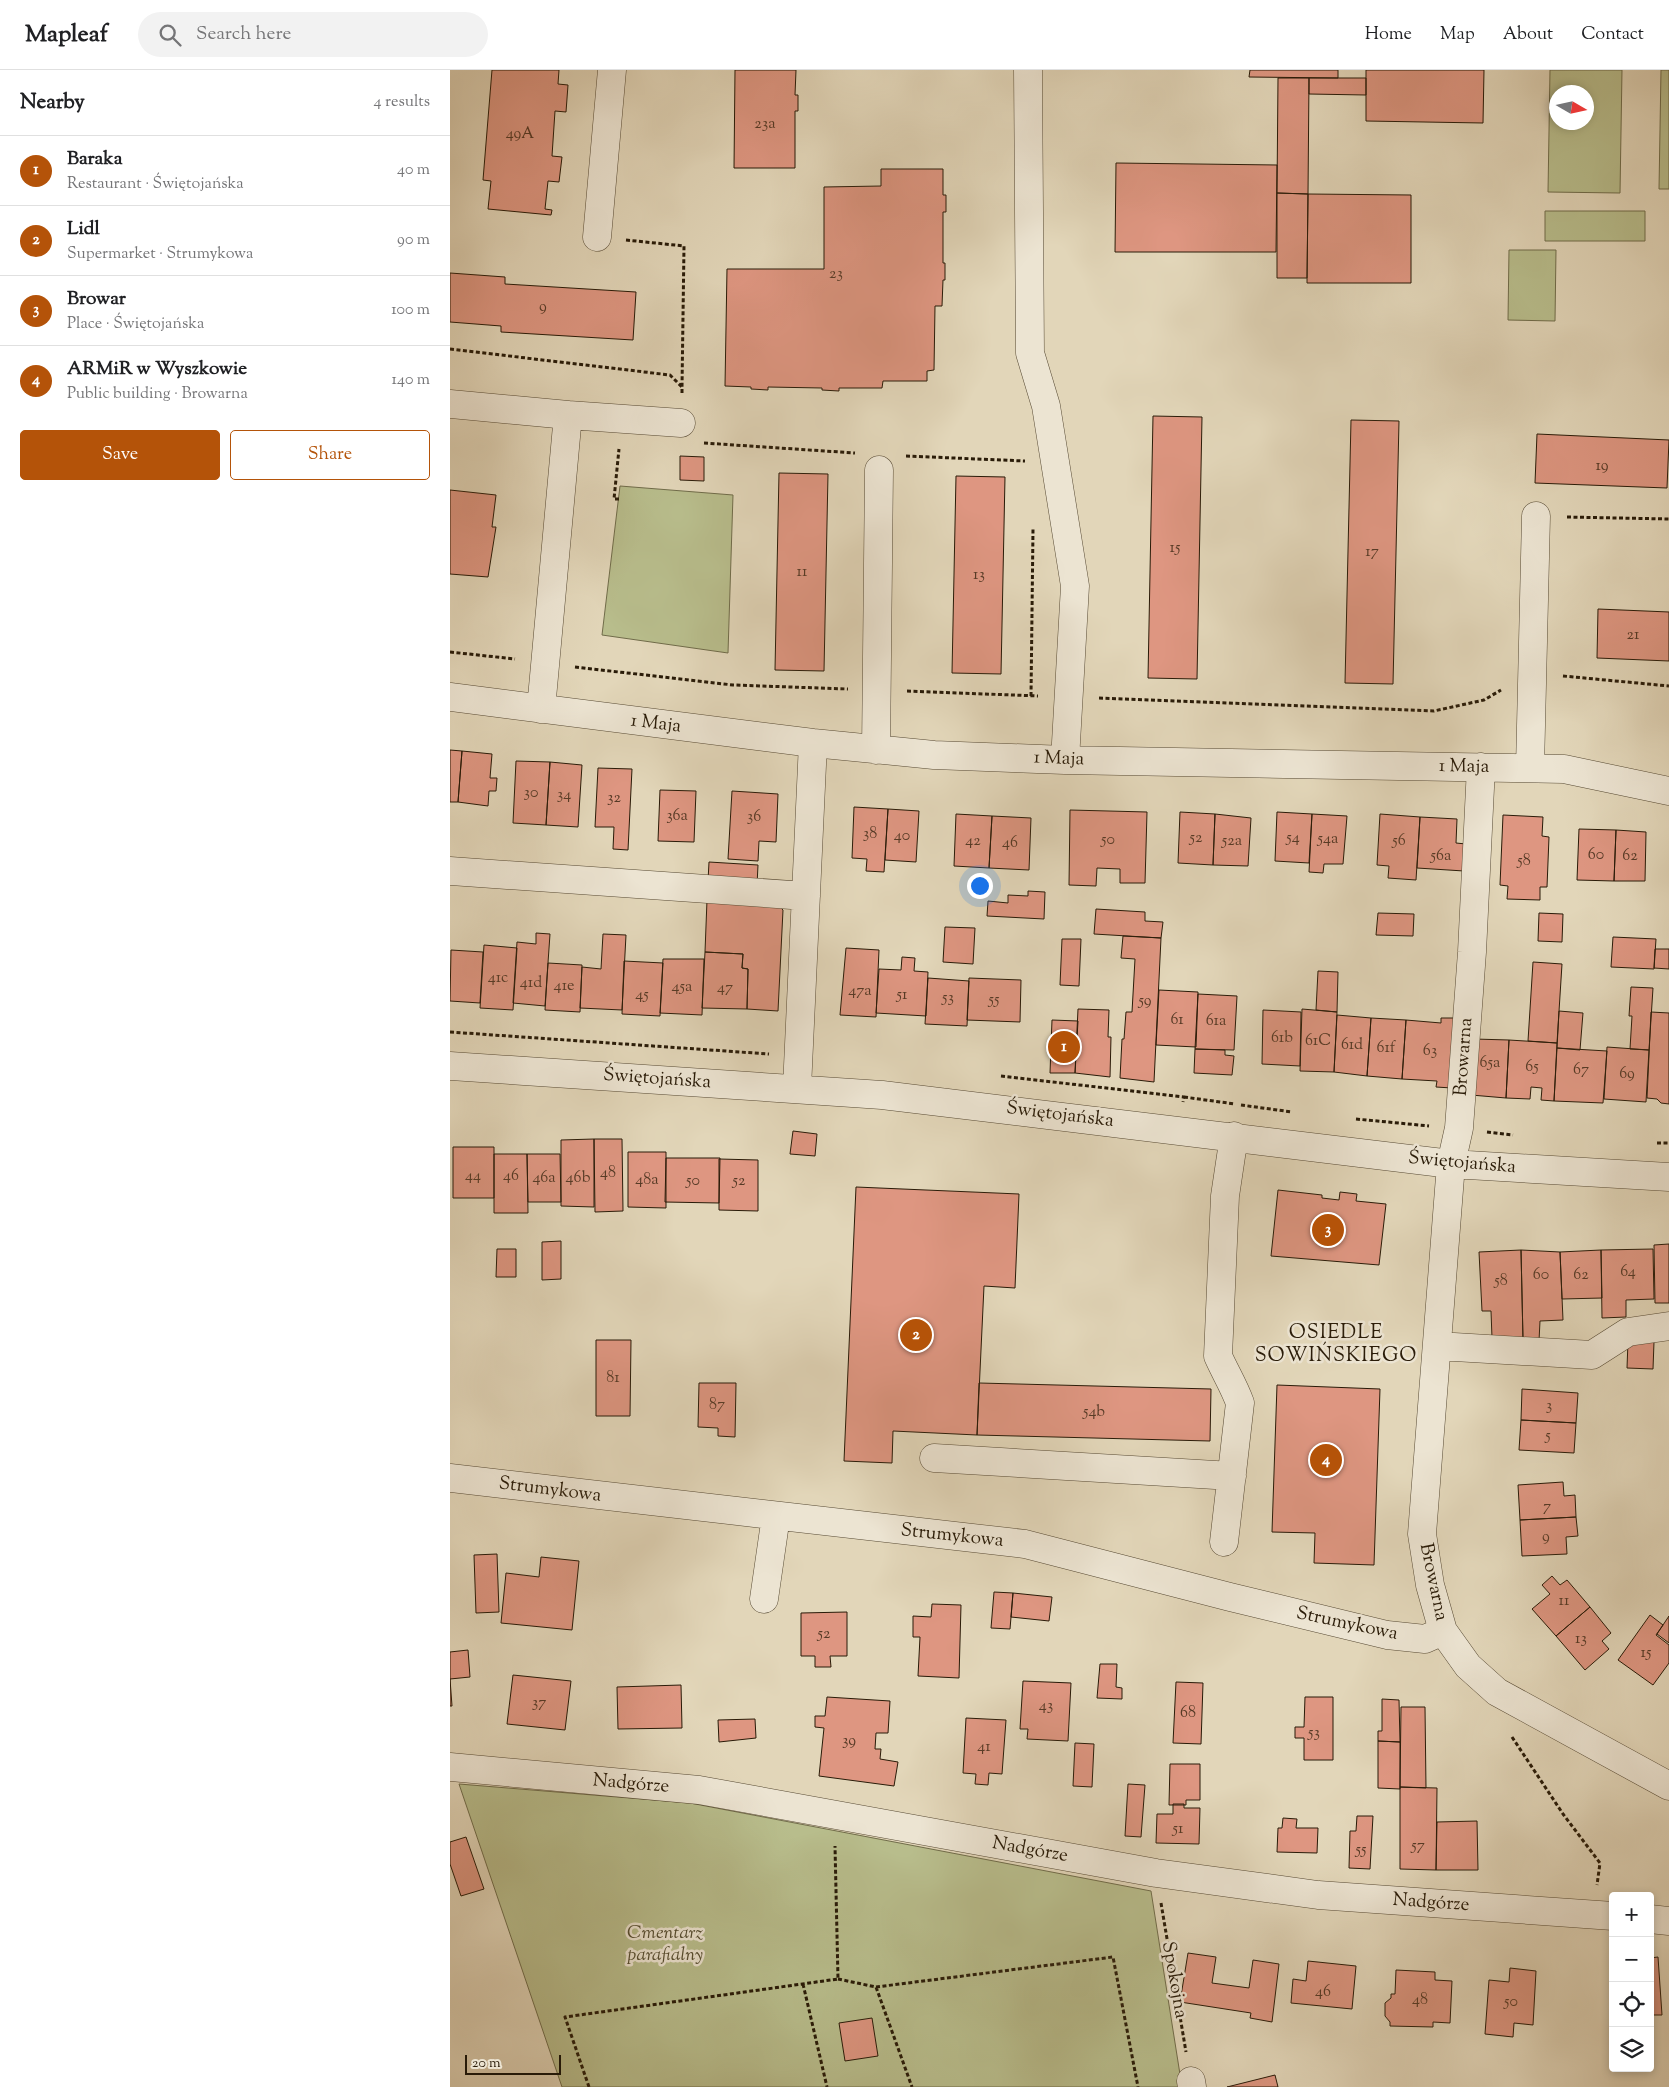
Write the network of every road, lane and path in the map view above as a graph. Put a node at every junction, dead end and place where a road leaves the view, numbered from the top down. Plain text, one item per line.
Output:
1 (612, 70) edge
2 (1028, 70) edge
3 (597, 237) dead end
4 (450, 349) edge
5 (450, 404) edge
6 (568, 415) junction
7 (622, 418) junction
8 (681, 423) junction
9 (858, 453) dead end
10 (1034, 461) dead end
11 (888, 463) joint
12 (619, 499) dead end
13 (1536, 516) joint
14 (1669, 519) edge
15 (1033, 520) dead end
16 (1031, 696) dead end
17 (450, 697) edge
18 (541, 709) junction
19 (813, 743) junction
20 (876, 750) junction
21 (1065, 760) junction
22 (1481, 767) junction
23 (1530, 768) junction
24 (1669, 791) edge
25 (450, 871) edge
26 (806, 896) junction
27 (450, 1066) edge
28 (797, 1088) junction
29 (1234, 1136) junction
30 (1451, 1164) junction
31 (1669, 1177) edge
32 (1669, 1326) edge
33 (1437, 1346) junction
34 (934, 1458) dead end
35 (1232, 1476) junction
36 (450, 1478) edge
37 (776, 1516) junction
38 (1224, 1542) dead end
39 (764, 1599) dead end
40 (1443, 1631) junction
41 (1508, 1730) dead end
42 (450, 1767) edge
43 (1669, 1786) edge
44 (834, 1840) dead end
45 (1156, 1873) junction
46 (1596, 1891) dead end
47 (1609, 1916) edge
48 (1654, 1919) edge
49 (1669, 1920) edge
50 (838, 1979) junction
51 (803, 1984) junction
52 (876, 1986) junction
53 (1192, 2084) edge
54 (589, 2087) edge
55 (827, 2087) edge
56 (912, 2087) edge
57 (1138, 2087) edge

1 - 3 street
2 - 21 street
4 - 8 path
5 - 6 street
6 - 7 street
6 - 18 street
7 - 8 street
7 - 12 path
8 - 9 path
10 - 11 path
11 - 20 street
13 - 14 path
13 - 23 street
15 - 16 path
17 - 18 street, 1 Maja
18 - 19 street, 1 Maja
19 - 20 street, 1 Maja
19 - 26 street
20 - 21 street, 1 Maja
21 - 22 street, 1 Maja
22 - 23 street, 1 Maja
22 - 30 street, Browarna
23 - 24 street, 1 Maja
25 - 26 street
26 - 28 street
27 - 28 street, Świętojańska
28 - 29 street, Świętojańska
29 - 30 street, Świętojańska
29 - 35 street
30 - 31 street, Świętojańska
30 - 33 street, Browarna
32 - 33 street
33 - 40 street, Browarna
34 - 35 street
35 - 38 street
36 - 37 street, Strumykowa
37 - 39 street
37 - 40 street, Strumykowa
40 - 43 street, Browarna
41 - 46 path
42 - 45 street, Nadgórze
44 - 50 path
45 - 47 street, Nadgórze
45 - 53 path, Spokojna
48 - 49 street
50 - 51 path
50 - 52 path
51 - 54 path
51 - 55 path
52 - 56 path
52 - 57 path

